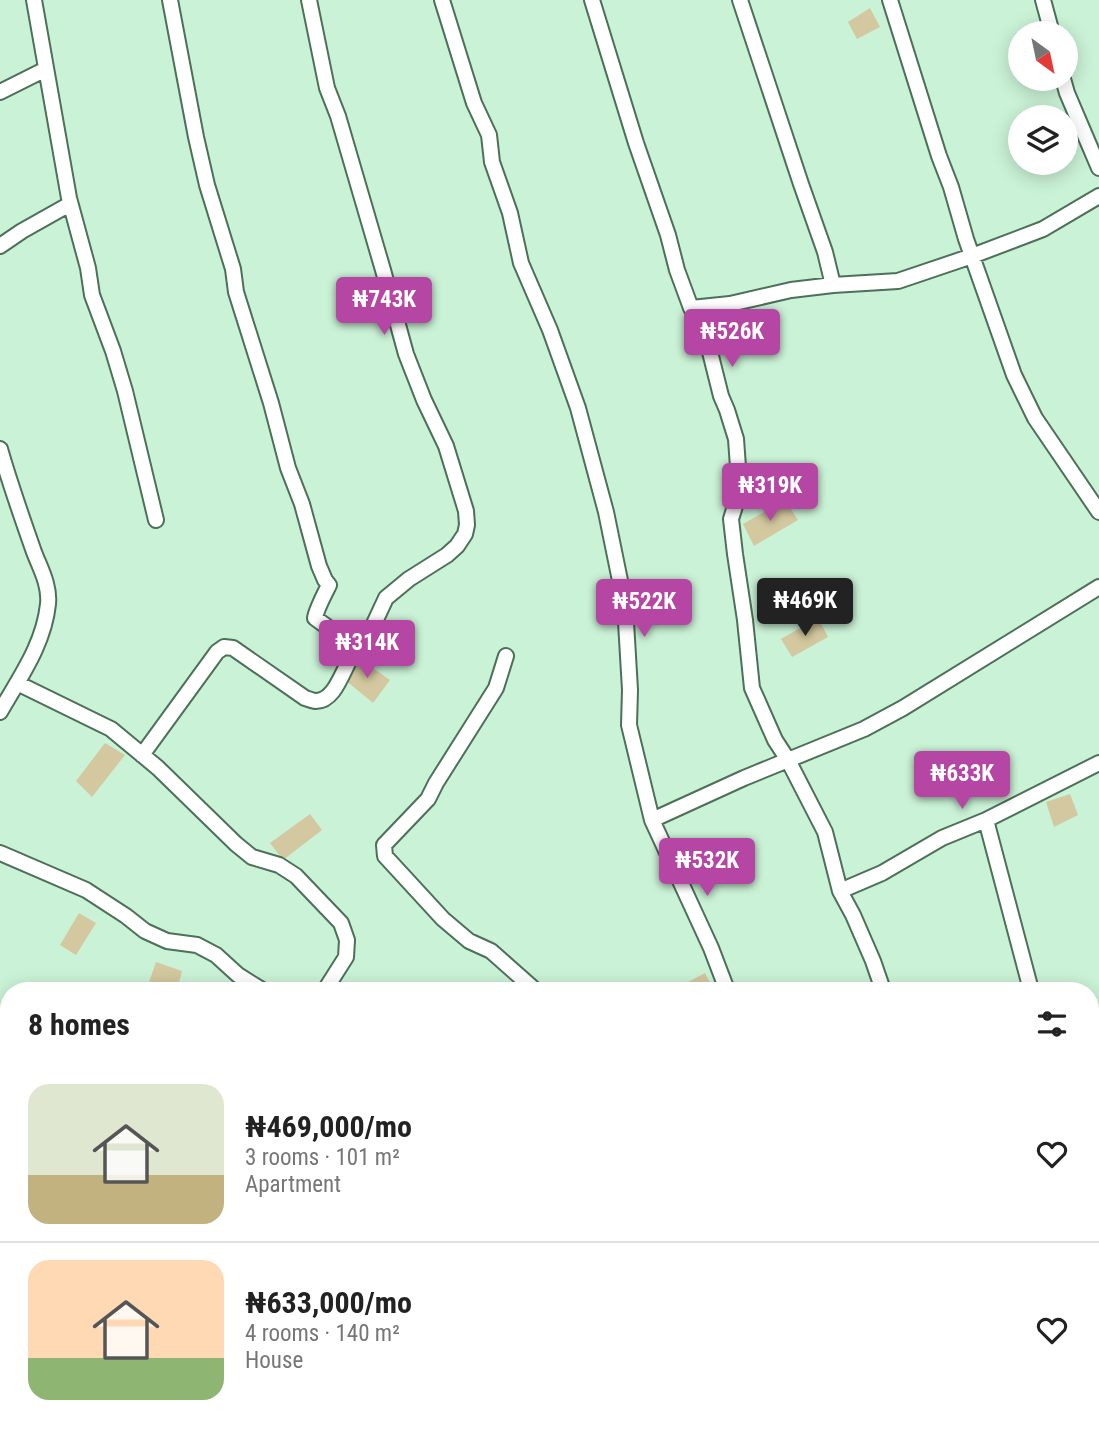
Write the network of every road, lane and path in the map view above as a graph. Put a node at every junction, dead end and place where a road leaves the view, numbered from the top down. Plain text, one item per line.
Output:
1 (34, 0) edge
2 (170, 0) edge
3 (309, 0) edge
4 (442, 0) edge
5 (592, 0) edge
6 (740, 0) edge
7 (890, 0) edge
8 (1043, 0) edge
9 (1049, 21) edge
10 (47, 69) junction
11 (1066, 91) edge
12 (0, 92) edge
13 (1099, 169) edge
14 (1099, 196) edge
15 (70, 204) junction
16 (0, 246) edge
17 (972, 256) junction
18 (833, 285) junction
19 (691, 308) junction
20 (0, 449) edge
21 (1099, 512) edge
22 (156, 520) dead end
23 (1099, 587) edge
24 (358, 644) junction
25 (506, 656) dead end
26 (17, 683) junction
27 (0, 712) edge
28 (142, 755) junction
29 (788, 760) junction
30 (1099, 763) edge
31 (652, 820) junction
32 (986, 820) junction
33 (0, 853) edge
34 (840, 891) junction
35 (249, 982) edge
36 (330, 982) edge
37 (526, 982) edge
38 (724, 982) edge
39 (880, 982) edge
40 (1029, 982) edge

1 - 10 street
2 - 24 street
3 - 24 street
4 - 31 street
5 - 19 street
6 - 18 street
7 - 17 street
8 - 9 street
10 - 12 street
10 - 15 street
11 - 13 street
14 - 17 street
15 - 16 street
15 - 22 street
17 - 18 street
17 - 21 street
18 - 19 street
19 - 29 street
20 - 26 street
23 - 29 street
24 - 28 street
25 - 37 street
26 - 27 street
26 - 28 street
28 - 36 street
29 - 31 street
29 - 34 street
30 - 32 street
31 - 38 street
32 - 34 street
32 - 40 street
33 - 35 street
34 - 39 street

